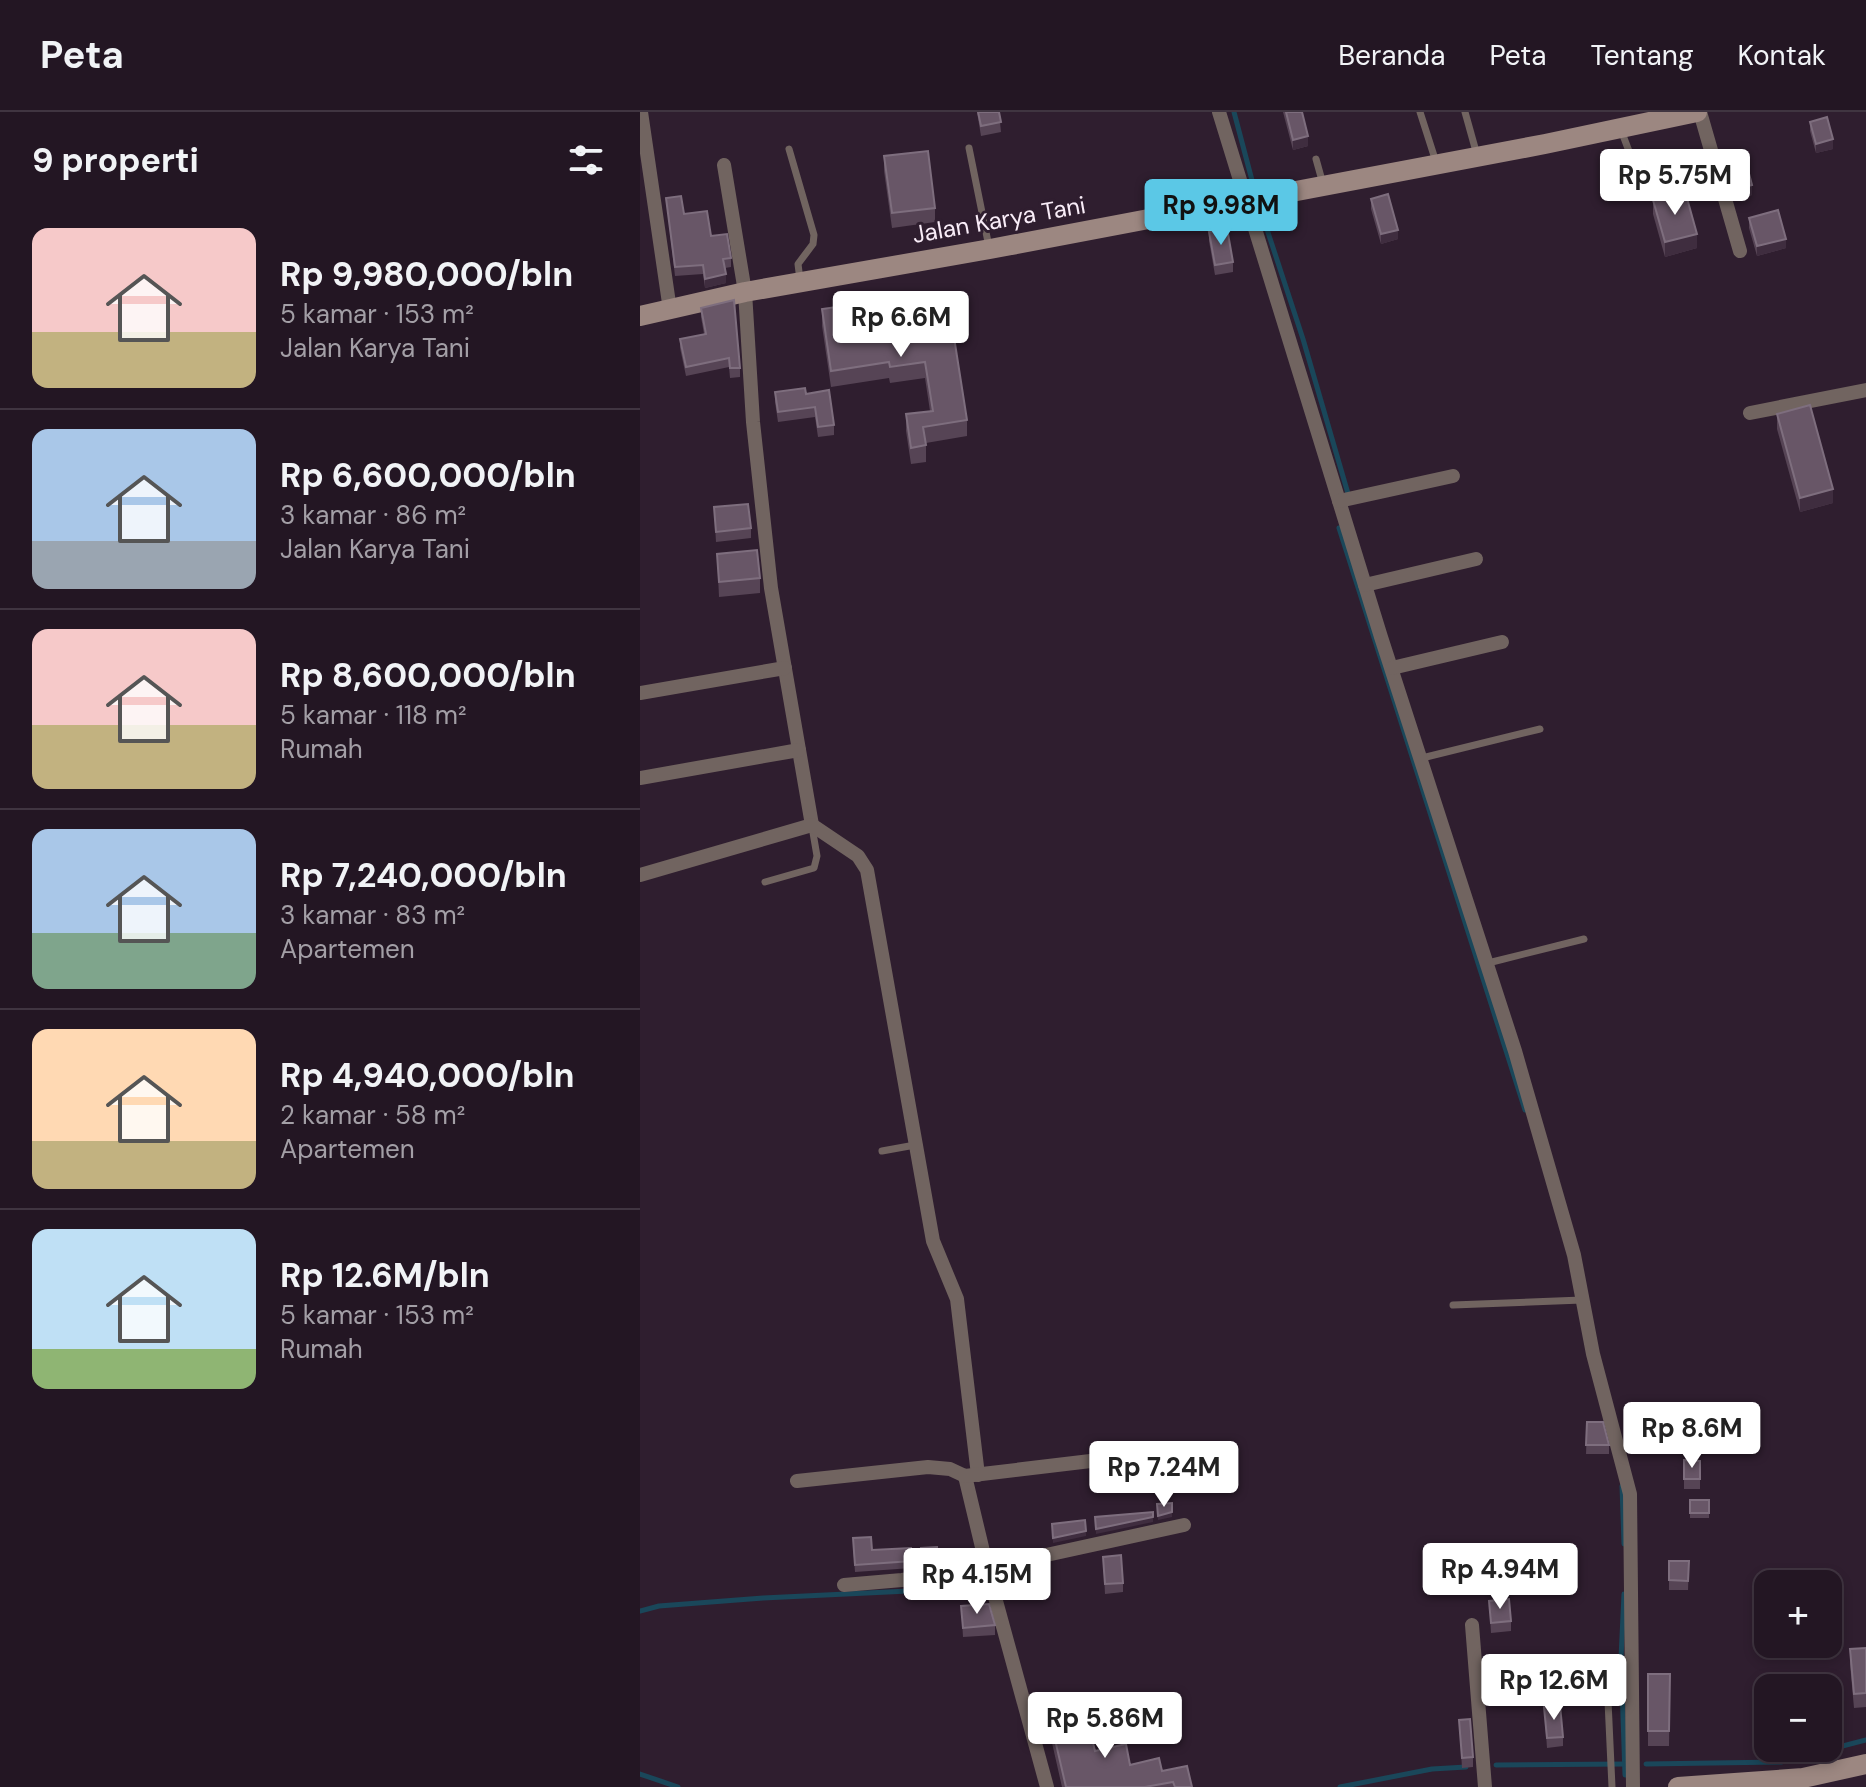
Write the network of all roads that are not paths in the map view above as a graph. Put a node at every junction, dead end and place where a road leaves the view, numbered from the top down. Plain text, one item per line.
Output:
1 (641, 112) edge
2 (1219, 112) edge
3 (1420, 112) edge
4 (1465, 112) edge
5 (1698, 112) edge
6 (1621, 129) junction
7 (969, 148) dead end
8 (789, 149) dead end
9 (1478, 157) junction
10 (1316, 159) dead end
11 (1437, 164) junction
12 (724, 165) dead end
13 (1324, 186) junction
14 (1644, 191) dead end
15 (1244, 201) junction
16 (990, 249) junction
17 (1740, 251) dead end
18 (800, 282) junction
19 (745, 292) junction
20 (670, 310) junction
21 (640, 316) edge
22 (1866, 390) edge
23 (1750, 413) dead end
24 (1453, 476) dead end
25 (1339, 501) junction
26 (1476, 559) dead end
27 (1365, 585) junction
28 (1502, 642) dead end
29 (785, 668) junction
30 (1392, 668) junction
31 (640, 693) edge
32 (1540, 729) dead end
33 (799, 750) junction
34 (1422, 758) junction
35 (640, 778) edge
36 (812, 825) junction
37 (640, 875) edge
38 (765, 882) dead end
39 (1584, 939) dead end
40 (1488, 963) junction
41 (916, 1145) junction
42 (882, 1151) dead end
43 (1583, 1300) junction
44 (1453, 1305) dead end
45 (1183, 1450) dead end
46 (972, 1476) junction
47 (797, 1481) dead end
48 (1184, 1525) dead end
49 (987, 1568) junction
50 (844, 1585) dead end
51 (1472, 1625) dead end
52 (1608, 1701) dead end
53 (1866, 1764) edge
54 (1047, 1787) edge
55 (1485, 1787) edge
56 (1612, 1787) edge
57 (1633, 1787) edge
58 (1678, 1787) edge

1 - 20 street
2 - 15 street
3 - 11 lane
4 - 9 lane
5 - 6 street, Jalan Karya Tani
5 - 17 street
6 - 9 street, Jalan Karya Tani
6 - 14 lane
7 - 16 lane
8 - 18 lane
9 - 11 street, Jalan Karya Tani
10 - 13 lane
11 - 13 street, Jalan Karya Tani
12 - 19 street
13 - 15 street, Jalan Karya Tani
15 - 16 street, Jalan Karya Tani
15 - 25 street
16 - 18 street, Jalan Karya Tani
18 - 19 street, Jalan Karya Tani
19 - 20 street, Jalan Karya Tani
19 - 29 street
20 - 21 street, Jalan Karya Tani
22 - 23 street
24 - 25 street
25 - 27 street
26 - 27 street
27 - 30 street
28 - 30 street
29 - 31 street
29 - 33 street
30 - 34 street
32 - 34 lane
33 - 35 street
33 - 36 street
34 - 40 street
36 - 37 street
36 - 38 lane
36 - 41 street
39 - 40 lane
40 - 43 street
41 - 42 lane
41 - 46 street
43 - 44 lane
43 - 57 street
45 - 46 street
46 - 47 street
46 - 49 street
48 - 49 street
49 - 50 street
49 - 54 street
51 - 55 street
52 - 56 lane
53 - 58 street

